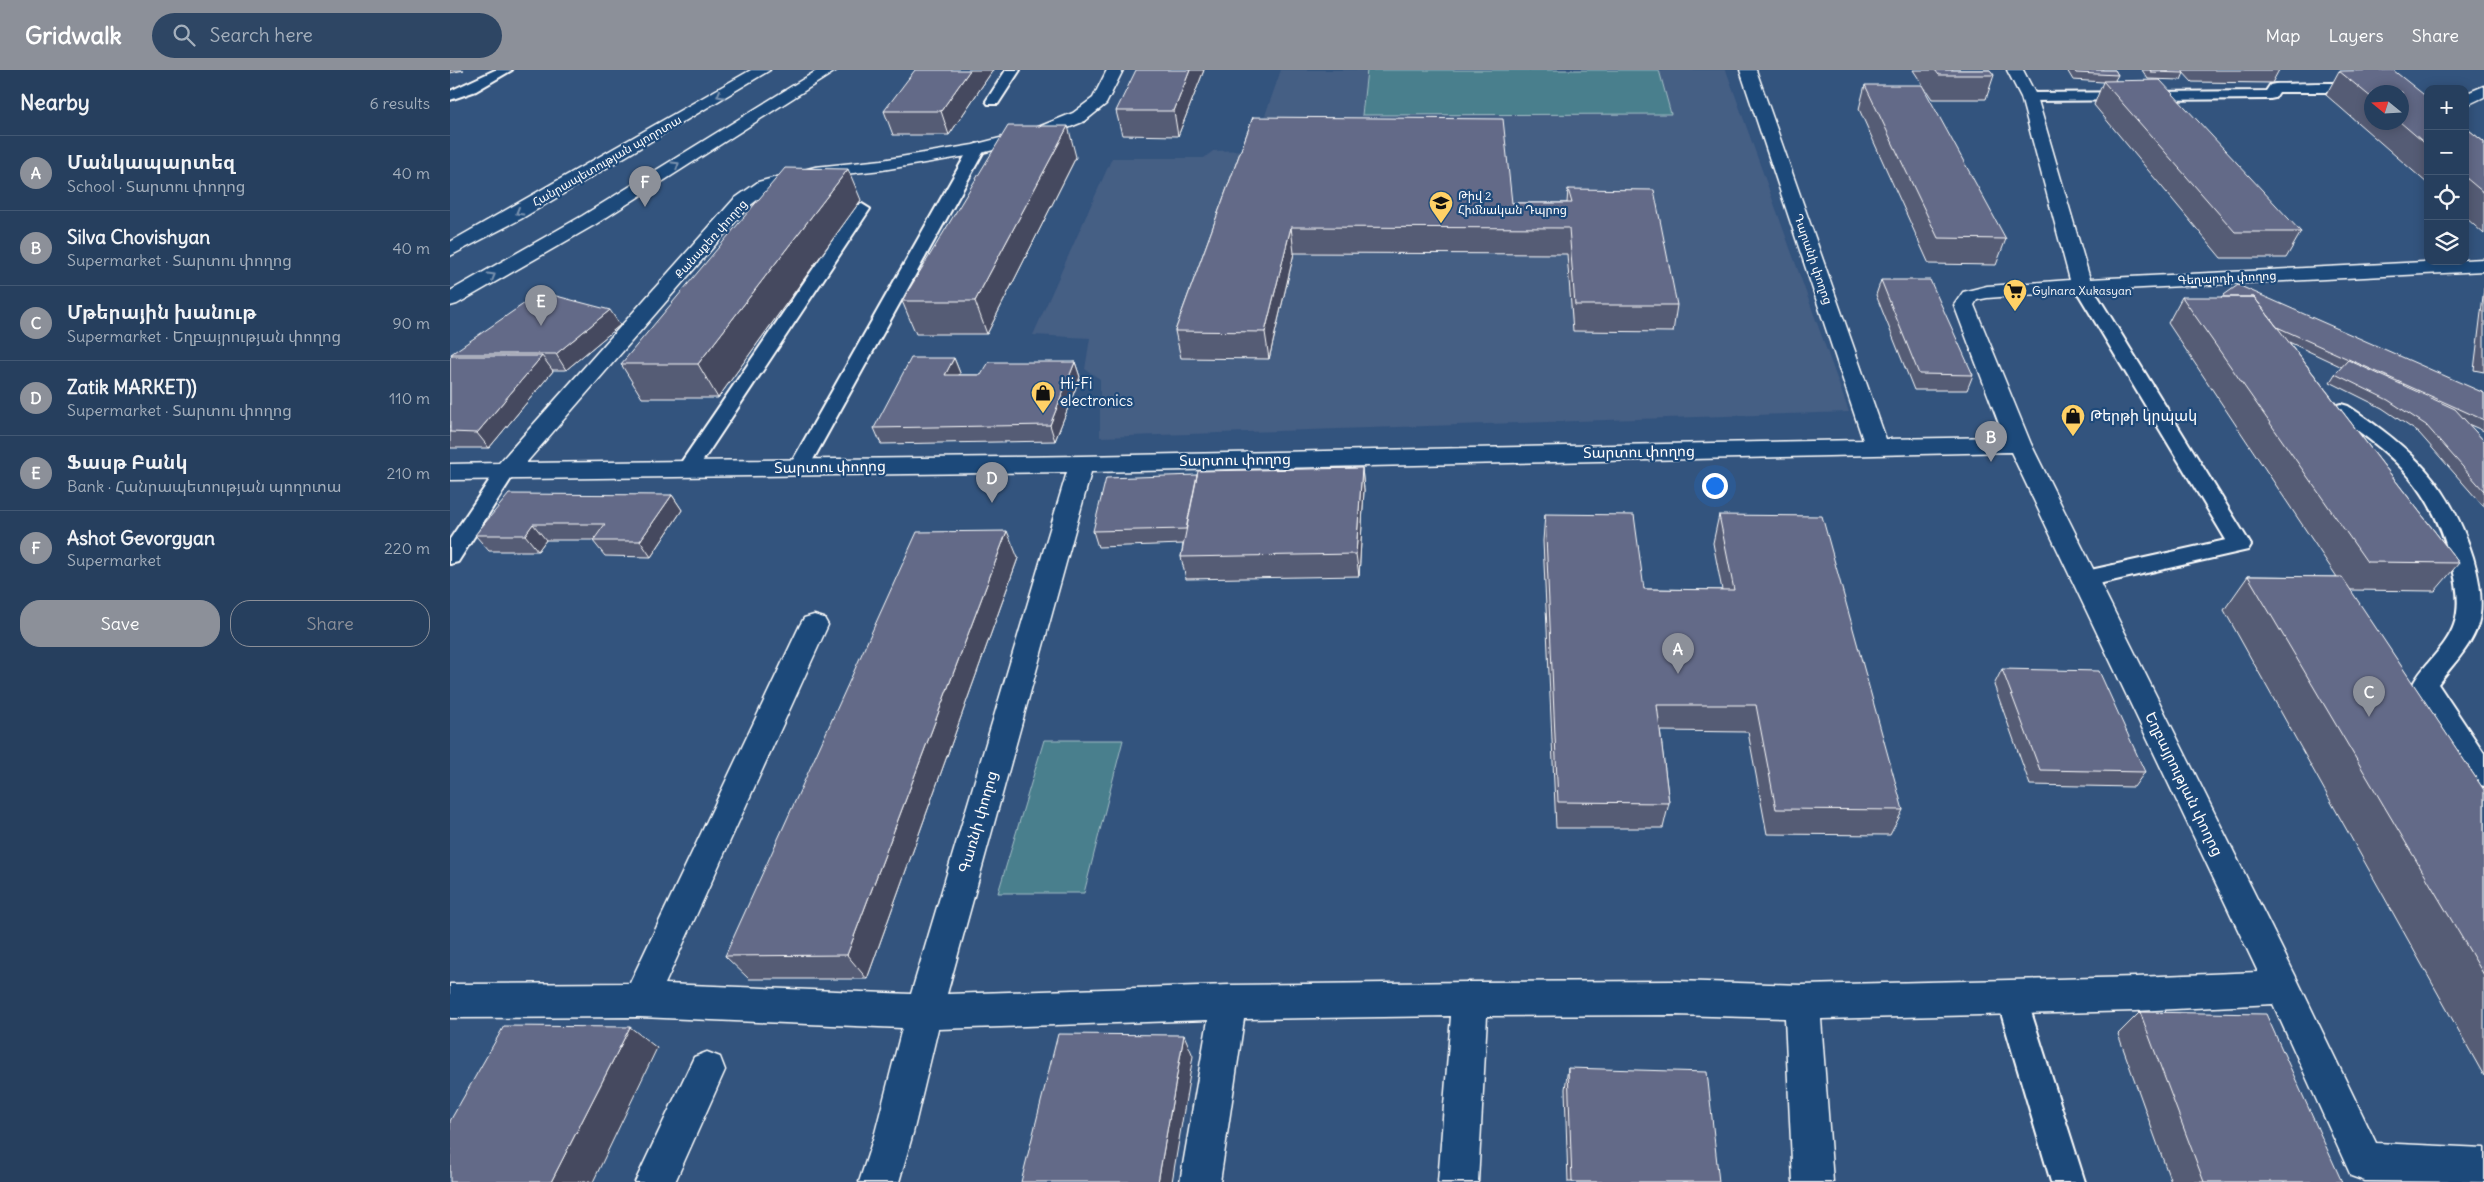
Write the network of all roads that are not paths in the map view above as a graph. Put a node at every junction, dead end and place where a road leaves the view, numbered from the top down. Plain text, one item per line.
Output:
1 (505, 70) edge
2 (762, 70) edge
3 (829, 70) edge
4 (1013, 70) edge
5 (1115, 70) edge
6 (1748, 70) edge
7 (2015, 70) edge
8 (2364, 88) edge
9 (2484, 92) edge
10 (450, 96) edge
11 (2029, 97) junction
12 (2469, 99) edge
13 (993, 101) dead end
14 (977, 149) junction
15 (862, 209) dead end
16 (450, 250) edge
17 (2484, 265) edge
18 (2082, 285) junction
19 (1970, 296) joint
20 (450, 300) edge
21 (2341, 410) edge
22 (2019, 444) junction
23 (1877, 447) junction
24 (1081, 464) junction
25 (799, 467) junction
26 (687, 469) junction
27 (506, 471) junction
28 (450, 472) edge
29 (450, 556) edge
30 (2085, 579) junction
31 (814, 625) dead end
32 (2484, 775) edge
33 (2283, 987) junction
34 (2011, 996) junction
35 (1470, 999) junction
36 (640, 1000) junction
37 (450, 1001) edge
38 (1228, 1002) junction
39 (1802, 1002) junction
40 (924, 1012) junction
41 (707, 1070) dead end
42 (2484, 1167) edge
43 (2369, 1172) edge
44 (655, 1182) edge
45 (879, 1182) edge
46 (1200, 1182) edge
47 (1458, 1182) edge
48 (1813, 1182) edge
49 (2068, 1182) edge

1 - 10 lane
2 -> 16 street, Հանրապետության պողոտա
20 -> 3 street
4 - 13 lane
5 - 14 street, Քանաքեռ փողոց
6 - 23 street, Դարանի փողոց
7 - 11 street
8 - 11 lane
9 - 12 street
11 - 18 street
14 - 25 lane
14 - 27 street, Քանաքեռ փողոց
15 - 26 lane
17 - 18 street, Գեղարդի փողոց
18 - 19 street, Գեղարդի փողոց
18 - 30 lane
19 - 22 street, Եղբայրության փողոց
21 - 32 lane
22 - 23 street, Տարտու փողոց
22 - 30 street, Եղբայրության փողոց
23 - 24 street, Տարտու փողոց
24 - 25 street, Տարտու փողոց
24 - 40 street, Գառնի փողոց
25 - 26 street, Տարտու փողոց
26 - 27 street, Տարտու փողոց
27 - 28 street, Տարտու փողոց
27 - 29 lane
30 - 33 street, Եղբայրության փողոց
31 - 36 street
33 - 34 street
33 - 43 street, Եղբայրության փողոց
34 - 39 street
34 - 49 lane
35 - 38 street
35 - 39 street
35 - 47 street
36 - 37 street
36 - 40 street
38 - 40 street
38 - 46 street
39 - 48 street
40 - 45 street, Գառնի փողոց
41 - 44 street
42 - 43 street, Եղբայրության փողոց

